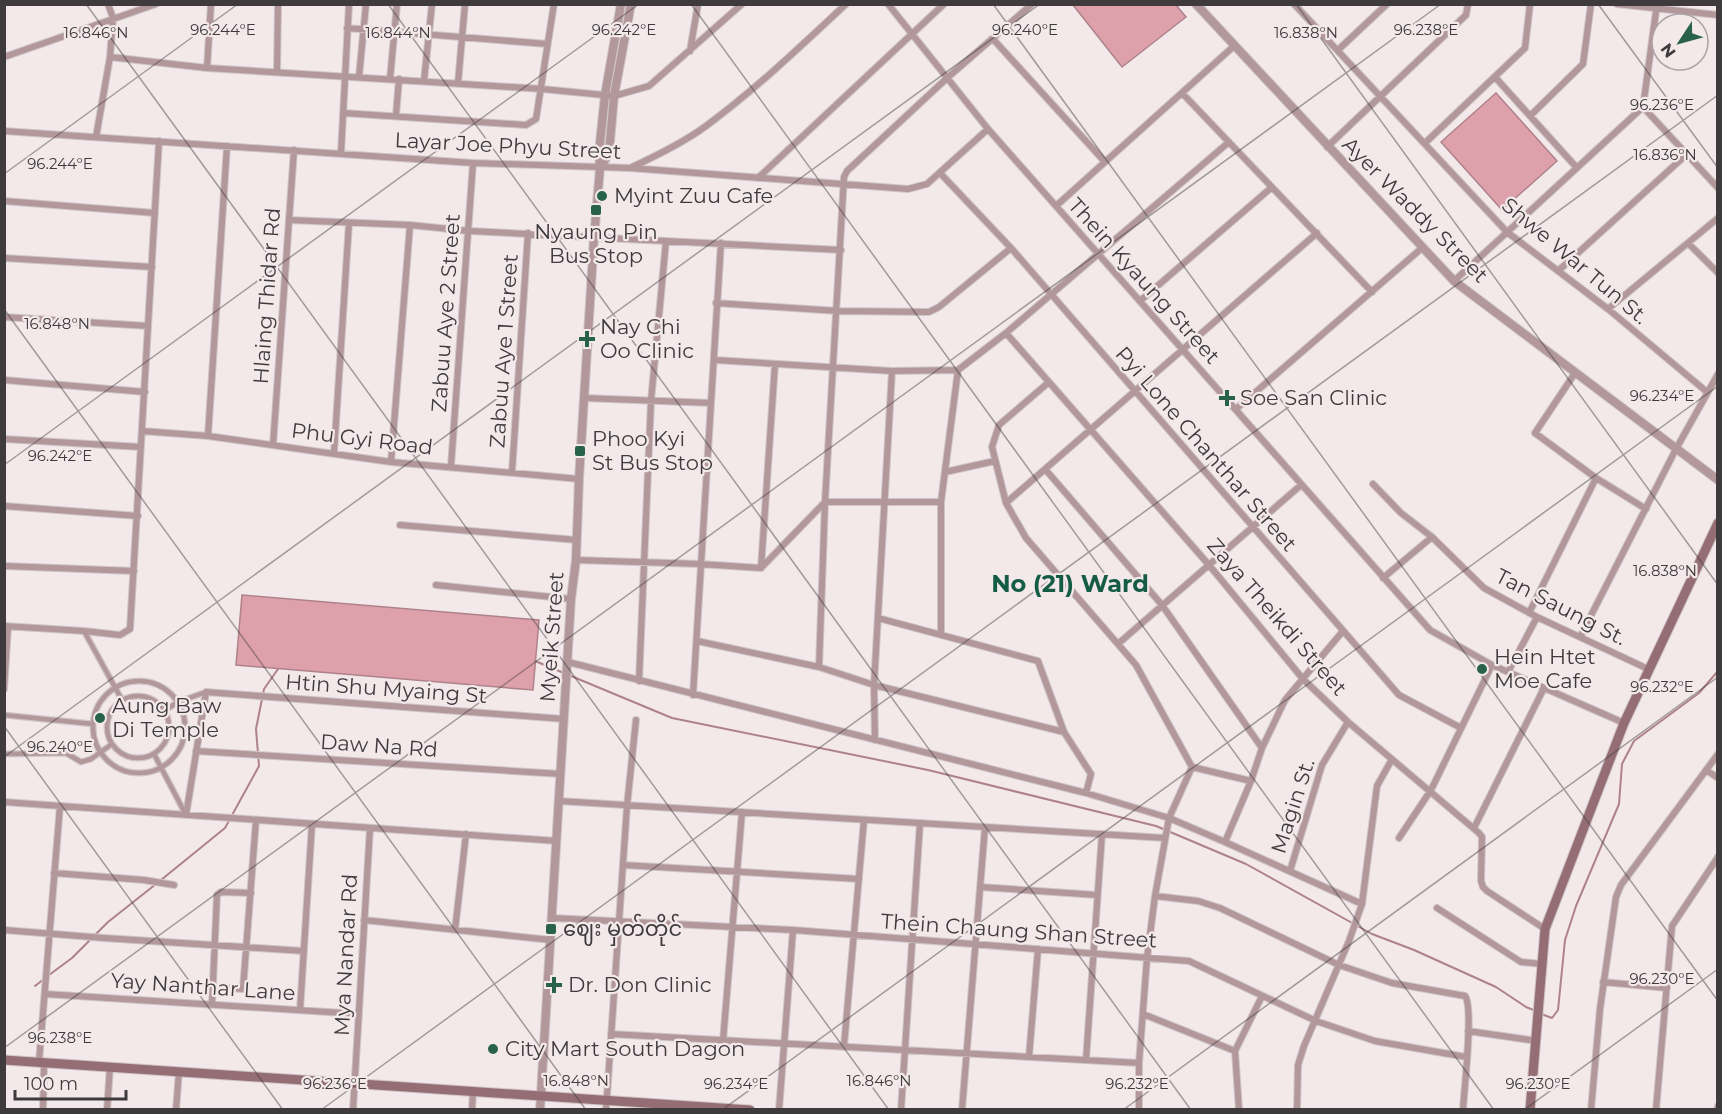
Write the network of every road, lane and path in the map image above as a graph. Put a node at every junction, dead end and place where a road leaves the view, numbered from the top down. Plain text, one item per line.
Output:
1 (108, 4) edge
2 (156, 4) edge
3 (211, 4) edge
4 (278, 4) edge
5 (349, 4) edge
6 (366, 4) edge
7 (397, 4) edge
8 (432, 4) edge
9 (465, 4) edge
10 (554, 4) edge
11 (621, 4) edge
12 (630, 4) edge
13 (698, 4) edge
14 (742, 4) edge
15 (834, 4) edge
16 (846, 4) edge
17 (888, 4) edge
18 (944, 4) edge
19 (1032, 4) edge
20 (1196, 4) edge
21 (1294, 4) edge
22 (1468, 4) edge
23 (1530, 4) edge
24 (1591, 4) edge
25 (1617, 4) edge
26 (1382, 6) edge
27 (1657, 7) edge
28 (839, 10) junction
29 (1718, 15) edge
30 (113, 18) junction
31 (347, 28) junction
32 (363, 29) junction
33 (394, 31) junction
34 (429, 34) junction
35 (910, 34) junction
36 (462, 38) junction
37 (993, 39) junction
38 (547, 45) junction
39 (1234, 46) junction
40 (1338, 50) junction
41 (690, 52) junction
42 (4, 57) edge
43 (110, 57) junction
44 (207, 68) junction
45 (277, 72) junction
46 (346, 76) junction
47 (359, 77) junction
48 (1495, 77) junction
49 (390, 79) junction
50 (399, 79) junction
51 (946, 79) junction
52 (424, 81) junction
53 (458, 83) junction
54 (542, 89) junction
55 (1182, 93) junction
56 (609, 95) junction
57 (1380, 96) junction
58 (1643, 107) junction
59 (344, 113) junction
60 (396, 115) junction
61 (1530, 116) junction
62 (988, 129) junction
63 (4, 131) edge
64 (96, 137) junction
65 (159, 141) junction
66 (1229, 141) junction
67 (1425, 143) junction
68 (228, 146) junction
69 (1327, 147) junction
70 (294, 150) junction
71 (341, 153) junction
72 (1686, 154) junction
73 (1105, 162) junction
74 (473, 163) junction
75 (600, 168) junction
76 (630, 168) junction
77 (1577, 168) junction
78 (940, 173) junction
79 (758, 178) junction
80 (842, 183) junction
81 (1272, 187) junction
82 (1718, 188) edge
83 (4, 201) edge
84 (1056, 206) junction
85 (155, 213) junction
86 (1718, 218) edge
87 (289, 220) junction
88 (349, 224) junction
89 (410, 225) junction
90 (469, 231) junction
91 (1508, 232) junction
92 (528, 233) junction
93 (1317, 233) junction
94 (594, 237) junction
95 (666, 241) junction
96 (721, 243) junction
97 (1688, 243) junction
98 (1422, 248) junction
99 (1011, 249) junction
100 (841, 250) junction
101 (1099, 253) junction
102 (4, 258) edge
103 (152, 267) junction
104 (1558, 270) junction
105 (1718, 273) edge
106 (1454, 281) junction
107 (1372, 292) junction
108 (1050, 295) junction
109 (1140, 301) junction
110 (716, 303) junction
111 (1608, 309) junction
112 (837, 311) junction
113 (4, 317) edge
114 (148, 326) junction
115 (1006, 333) junction
116 (1183, 349) junction
117 (715, 360) junction
118 (775, 364) junction
119 (834, 367) junction
120 (958, 370) junction
121 (892, 371) junction
122 (1575, 373) junction
123 (1718, 374) edge
124 (4, 380) edge
125 (1049, 382) junction
126 (145, 392) junction
127 (1134, 392) junction
128 (1707, 392) junction
129 (584, 398) junction
130 (651, 401) junction
131 (711, 403) junction
132 (1236, 409) junction
133 (1091, 430) junction
134 (142, 432) junction
135 (208, 436) junction
136 (4, 439) edge
137 (273, 445) junction
138 (141, 447) junction
139 (1676, 449) junction
140 (334, 453) junction
141 (995, 461) junction
142 (391, 462) junction
143 (451, 466) junction
144 (1046, 469) junction
145 (512, 471) junction
146 (945, 472) junction
147 (1596, 478) junction
148 (579, 479) junction
149 (1718, 480) edge
150 (1373, 484) dead end
151 (1301, 485) junction
152 (825, 502) junction
153 (885, 502) junction
154 (941, 502) junction
155 (1006, 503) junction
156 (4, 506) edge
157 (1646, 509) junction
158 (138, 516) junction
159 (1718, 523) edge
160 (400, 525) dead end
161 (1252, 528) junction
162 (1432, 537) junction
163 (577, 540) junction
164 (576, 560) junction
165 (645, 562) junction
166 (700, 564) junction
167 (1209, 565) junction
168 (4, 566) edge
169 (761, 568) junction
170 (134, 571) junction
171 (1383, 578) junction
172 (436, 585) dead end
173 (572, 599) junction
174 (1162, 605) junction
175 (1529, 613) junction
176 (1537, 617) junction
177 (878, 618) junction
178 (6, 626) edge
179 (84, 631) junction
180 (1343, 631) junction
181 (941, 635) junction
182 (1580, 637) junction
183 (697, 641) junction
184 (1119, 643) junction
185 (568, 662) junction
186 (1492, 665) junction
187 (819, 667) junction
188 (1648, 669) junction
189 (1508, 672) junction
190 (1303, 679) junction
191 (639, 681) junction
192 (874, 685) junction
193 (114, 688) junction
194 (1544, 688) junction
195 (4, 689) edge
196 (206, 692) junction
197 (693, 695) junction
198 (122, 700) junction
199 (178, 702) junction
200 (164, 711) junction
201 (4, 715) edge
202 (564, 719) junction
203 (636, 720) dead end
204 (1348, 722) junction
205 (1624, 723) junction
206 (93, 724) junction
207 (1461, 728) junction
208 (1064, 732) junction
209 (875, 740) junction
210 (112, 744) junction
211 (1262, 748) junction
212 (100, 751) junction
213 (196, 751) junction
214 (4, 754) edge
215 (154, 754) junction
216 (1718, 754) edge
217 (1392, 759) junction
218 (162, 767) junction
219 (1192, 767) junction
220 (1706, 770) junction
221 (561, 774) junction
222 (1718, 778) edge
223 (1251, 781) junction
224 (1431, 790) junction
225 (1086, 793) junction
226 (559, 801) junction
227 (4, 802) edge
228 (60, 806) junction
229 (627, 806) junction
230 (742, 812) junction
231 (186, 815) junction
232 (256, 820) junction
233 (864, 820) junction
234 (1168, 822) junction
235 (920, 823) junction
236 (312, 824) junction
237 (985, 827) junction
238 (370, 828) junction
239 (1474, 828) junction
240 (466, 834) junction
241 (1102, 834) junction
242 (1166, 837) junction
243 (1399, 838) dead end
244 (557, 841) junction
245 (1225, 842) junction
246 (1717, 858) edge
247 (623, 865) junction
248 (737, 871) junction
249 (1290, 871) junction
250 (54, 873) junction
251 (859, 879) junction
252 (174, 885) dead end
253 (980, 887) junction
254 (251, 893) junction
255 (1097, 895) junction
256 (1155, 896) junction
257 (1361, 908) junction
258 (1437, 908) dead end
259 (552, 918) junction
260 (364, 920) junction
261 (619, 921) junction
262 (732, 927) junction
263 (1545, 929) junction
264 (4, 930) edge
265 (456, 930) junction
266 (793, 930) junction
267 (49, 933) junction
268 (854, 935) junction
269 (551, 940) junction
270 (912, 940) junction
271 (976, 944) junction
272 (216, 945) junction
273 (247, 947) junction
274 (1038, 949) junction
275 (304, 951) junction
276 (1093, 953) junction
277 (1147, 957) junction
278 (1543, 964) junction
279 (1339, 965) junction
280 (1603, 982) junction
281 (213, 987) junction
282 (1667, 988) junction
283 (45, 994) junction
284 (1262, 996) junction
285 (212, 1004) junction
286 (300, 1010) junction
287 (359, 1014) junction
288 (1143, 1014) junction
289 (1316, 1021) junction
290 (1468, 1032) junction
291 (611, 1034) junction
292 (723, 1041) junction
293 (1537, 1041) junction
294 (784, 1043) junction
295 (844, 1046) junction
296 (905, 1050) junction
297 (1235, 1051) junction
298 (967, 1053) junction
299 (1029, 1057) junction
300 (1467, 1057) junction
301 (4, 1060) edge
302 (1086, 1060) junction
303 (42, 1062) junction
304 (1139, 1063) junction
305 (110, 1067) junction
306 (180, 1071) junction
307 (355, 1083) junction
308 (473, 1092) junction
309 (541, 1096) junction
310 (606, 1105) edge
311 (699, 1108) edge
312 (43, 1110) edge
313 (107, 1110) edge
314 (176, 1110) edge
315 (353, 1110) edge
316 (472, 1110) edge
317 (540, 1110) edge
318 (750, 1110) edge
319 (779, 1110) edge
320 (901, 1110) edge
321 (962, 1110) edge
322 (1139, 1110) edge
323 (1239, 1110) edge
324 (1297, 1110) edge
325 (1463, 1110) edge
326 (1530, 1110) edge
327 (1591, 1110) edge
328 (1656, 1110) edge

1 - 30 street
2 - 30 street
3 - 44 street
4 - 45 street
5 - 31 street
6 - 32 street
7 - 33 street
8 - 34 street
9 - 36 street
10 - 38 street
11 - 56 street
12 - 56 street
13 - 41 street
14 - 41 street
15 - 28 street
16 - 28 street
17 - 35 street, Thein Kyaung Street
18 - 35 street
19 - 37 street
20 - 39 street, Ayer Waddy Street
21 - 40 street, Shwe War Tun St.
22 - 57 street
23 - 48 street
24 - 61 street
25 - 27 street
26 - 40 street
27 - 29 street
27 - 58 street
28 - 76 street
30 - 42 street
30 - 43 street
31 - 32 street
31 - 46 street
32 - 33 street
32 - 47 street
33 - 34 street
33 - 49 street
34 - 36 street
34 - 52 street
35 - 51 street, Thein Kyaung Street
35 - 79 street
36 - 38 street
36 - 53 street
37 - 51 street
37 - 73 street
38 - 54 street
39 - 55 street
39 - 69 street, Ayer Waddy Street
40 - 57 street, Shwe War Tun St.
41 - 56 street
43 - 44 street
43 - 64 street
44 - 45 street
45 - 46 street
46 - 47 street
46 - 59 street
47 - 49 street
48 - 61 street
48 - 67 street
49 - 50 street
50 - 52 street
50 - 60 street
51 - 62 street, Thein Kyaung Street
51 - 80 street
52 - 53 street
53 - 54 street
54 - 56 street
54 - 60 street
55 - 66 street
55 - 73 street
56 - 75 street, Myeik Street
57 - 67 street, Shwe War Tun St.
57 - 69 street
58 - 72 street
58 - 77 street
59 - 60 street
59 - 71 street
61 - 77 street
62 - 78 street, Layar Joe Phyu Street
62 - 84 street, Thein Kyaung Street
63 - 64 street, Layar Joe Phyu Street
64 - 65 street, Layar Joe Phyu Street
65 - 68 street, Layar Joe Phyu Street
65 - 85 street
66 - 81 street
66 - 101 street
67 - 91 street, Shwe War Tun St.
68 - 70 street, Layar Joe Phyu Street
68 - 135 street
69 - 98 street, Ayer Waddy Street
70 - 71 street, Layar Joe Phyu Street
70 - 87 street, Hlaing Thidar Rd
71 - 74 street, Layar Joe Phyu Street
72 - 82 street
72 - 104 street
73 - 84 street
74 - 75 street, Layar Joe Phyu Street
74 - 90 street, Zabuu Aye 2 Street
75 - 76 street, Layar Joe Phyu Street
75 - 94 street, Myeik Street
76 - 79 street, Layar Joe Phyu Street
77 - 91 street
78 - 80 street, Layar Joe Phyu Street
78 - 99 street, Pyi Lone Chanthar Street
79 - 80 street, Layar Joe Phyu Street
80 - 100 street
81 - 93 street
81 - 109 street
83 - 85 street
84 - 101 street, Thein Kyaung Street
85 - 103 street
86 - 97 street
87 - 88 street
87 - 137 street, Hlaing Thidar Rd
88 - 89 street
88 - 140 street
89 - 90 street
89 - 142 street
90 - 92 street
90 - 143 street, Zabuu Aye 2 Street
91 - 104 street, Shwe War Tun St.
91 - 106 street
92 - 94 street
92 - 145 street, Zabuu Aye 1 Street
93 - 107 street
93 - 116 street
94 - 95 street
94 - 129 street, Myeik Street
95 - 96 street
95 - 130 street
96 - 100 street
96 - 110 street
97 - 105 street
97 - 111 street
98 - 106 street, Ayer Waddy Street
98 - 107 street
99 - 108 street, Pyi Lone Chanthar Street
99 - 112 street
100 - 112 street
101 - 108 street
101 - 109 street, Thein Kyaung Street
102 - 103 street
103 - 114 street
104 - 111 street, Shwe War Tun St.
106 - 122 street, Ayer Waddy Street
107 - 132 street
108 - 115 street
108 - 127 street, Pyi Lone Chanthar Street
109 - 116 street, Thein Kyaung Street
110 - 112 street
110 - 117 street
111 - 128 street, Shwe War Tun St.
112 - 119 street
113 - 114 street
114 - 126 street
115 - 120 street
115 - 125 street, Zaya Theikdi Street
116 - 127 street
116 - 132 street, Thein Kyaung Street
117 - 118 street
117 - 131 street
118 - 119 street
118 - 169 street
119 - 121 street
119 - 152 street
120 - 121 street
120 - 146 street
121 - 153 street
122 - 139 street, Ayer Waddy Street
122 - 147 street
123 - 128 street
124 - 126 street
125 - 133 street, Zaya Theikdi Street
125 - 141 street
126 - 134 street
127 - 133 street
127 - 161 street, Pyi Lone Chanthar Street
128 - 139 street
129 - 130 street
129 - 148 street, Myeik Street
130 - 131 street
130 - 165 street
131 - 166 street
132 - 151 street, Thein Kyaung Street
133 - 144 street
133 - 167 street, Zaya Theikdi Street
134 - 135 street, Phu Gyi Road
134 - 138 street
135 - 137 street, Phu Gyi Road
136 - 138 street
137 - 140 street, Phu Gyi Road
138 - 158 street
139 - 149 street, Ayer Waddy Street
139 - 157 street
140 - 142 street, Phu Gyi Road
141 - 146 street
141 - 155 street
142 - 143 street, Phu Gyi Road
143 - 145 street, Phu Gyi Road
144 - 155 street
144 - 174 street
145 - 148 street, Phu Gyi Road
146 - 154 street
147 - 157 street
147 - 175 street
148 - 163 street, Myeik Street
150 - 162 street, Tan Saung St.
151 - 161 street
151 - 171 street, Thein Kyaung Street
152 - 153 street
152 - 169 street
152 - 187 street
153 - 154 street
153 - 177 street
154 - 181 street
155 - 184 street
156 - 158 street
157 - 182 street
158 - 170 street
159 - 188 main road
160 - 163 street
161 - 167 street
161 - 180 street, Pyi Lone Chanthar Street
162 - 171 street
162 - 175 street, Tan Saung St.
163 - 164 street, Myeik Street
164 - 165 street
164 - 173 street, Myeik Street
165 - 166 street
165 - 191 street
166 - 169 street
166 - 183 street
167 - 174 street
167 - 190 street, Zaya Theikdi Street
168 - 170 street
170 - 179 street
171 - 186 street, Thein Kyaung Street
172 - 173 street
173 - 185 street, Myeik Street
174 - 184 street
174 - 211 street
175 - 176 street, Tan Saung St.
176 - 182 street, Tan Saung St.
176 - 189 street
177 - 181 street
177 - 192 street
178 - 179 street
178 - 195 street
179 - 193 street
180 - 190 street
180 - 207 street, Pyi Lone Chanthar Street
181 - 208 street
182 - 188 street, Tan Saung St.
183 - 187 street
183 - 197 street
184 - 219 street
185 - 191 street
185 - 202 street, Myeik Street
186 - 189 street, Thein Kyaung Street
186 - 207 street
187 - 192 street
188 - 205 main road
189 - 194 street, Thein Kyaung Street
190 - 204 street, Zaya Theikdi Street
190 - 211 street
191 - 197 street
192 - 208 street
192 - 209 street
193 - 198 street
193 - 199 street
193 - 206 street
194 - 205 street, Thein Kyaung Street
194 - 239 street
196 - 199 street
196 - 202 street, Htin Shu Myaing St
196 - 213 street
197 - 209 street
198 - 200 street
198 - 210 street
199 - 200 street
199 - 218 street
200 - 215 street
201 - 206 street
202 - 221 street, Myeik Street
203 - 229 street
204 - 217 street, Zaya Theikdi Street
204 - 249 street, Magin St.
205 - 263 main road
206 - 212 street
207 - 224 street
208 - 225 street
209 - 225 street
210 - 212 street
210 - 215 street
211 - 223 street
212 - 214 street
212 - 218 street
213 - 221 street, Daw Na Rd
213 - 231 street
215 - 218 street
216 - 220 street
217 - 224 street, Zaya Theikdi Street
217 - 257 street
218 - 231 street
219 - 223 street
219 - 234 street
220 - 222 street
220 - 280 street
221 - 226 street, Myeik Street
223 - 245 street
224 - 239 street, Zaya Theikdi Street
224 - 243 street
225 - 234 street
226 - 229 street
226 - 244 street, Myeik Street
227 - 228 street
228 - 231 street
228 - 250 street
229 - 230 street
229 - 247 street
230 - 233 street
230 - 248 street
231 - 232 street
232 - 236 street
232 - 254 street
233 - 235 street
233 - 251 street
234 - 242 street
234 - 245 street
235 - 237 street
235 - 270 street
236 - 238 street
236 - 275 street
237 - 241 street
237 - 253 street
238 - 240 street
238 - 260 street, Mya Nandar Rd
239 - 263 street
240 - 244 street
240 - 265 street
241 - 242 street
241 - 255 street
242 - 256 street
244 - 259 street, Myeik Street
245 - 249 street
246 - 282 street
247 - 248 street
247 - 261 street
248 - 251 street
248 - 262 street
249 - 257 street
250 - 252 street
250 - 267 street
251 - 268 street
253 - 255 street
253 - 271 street
254 - 272 street
254 - 273 street
255 - 276 street
256 - 277 street
256 - 279 street
257 - 279 street
258 - 278 street
259 - 261 street, Thein Chaung Shan Street
259 - 269 street, Myeik Street
260 - 265 street
260 - 287 street, Mya Nandar Rd
261 - 262 street, Thein Chaung Shan Street
261 - 291 street
262 - 266 street, Thein Chaung Shan Street
262 - 292 street
263 - 278 main road
264 - 267 street
265 - 269 street
266 - 268 street, Thein Chaung Shan Street
266 - 294 street
267 - 272 street
267 - 283 street
268 - 270 street, Thein Chaung Shan Street
268 - 295 street
269 - 309 street, Myeik Street
270 - 271 street, Thein Chaung Shan Street
270 - 296 street
271 - 274 street, Thein Chaung Shan Street
271 - 298 street
272 - 273 street
272 - 281 street
273 - 275 street
273 - 281 street
274 - 276 street, Thein Chaung Shan Street
274 - 299 street
275 - 286 street
276 - 277 street, Thein Chaung Shan Street
276 - 302 street
277 - 284 street, Thein Chaung Shan Street
277 - 288 street
278 - 293 main road
279 - 289 street
279 - 290 street
280 - 282 street
280 - 327 street
281 - 285 street
282 - 328 street
283 - 285 street, Yay Nanthar Lane
283 - 303 street
284 - 289 street, Thein Chaung Shan Street
284 - 297 street
285 - 286 street, Yay Nanthar Lane
286 - 287 street, Yay Nanthar Lane
287 - 307 street, Mya Nandar Rd
288 - 297 street
288 - 304 street
289 - 300 street, Thein Chaung Shan Street
289 - 324 street
290 - 293 street
290 - 300 street
291 - 292 street
291 - 310 street
292 - 294 street
293 - 326 main road
294 - 295 street
294 - 319 street
295 - 296 street
296 - 298 street
296 - 320 street
297 - 323 street
298 - 299 street
298 - 321 street
299 - 302 street
300 - 325 street
301 - 303 main road
302 - 304 street
303 - 305 main road
303 - 312 street
304 - 322 street
305 - 306 main road
305 - 313 street
306 - 307 main road
306 - 314 street
307 - 308 main road
307 - 315 street, Mya Nandar Rd
308 - 309 main road
308 - 316 street
309 - 310 main road
309 - 317 street, Myeik Street
310 - 311 main road
311 - 318 main road

